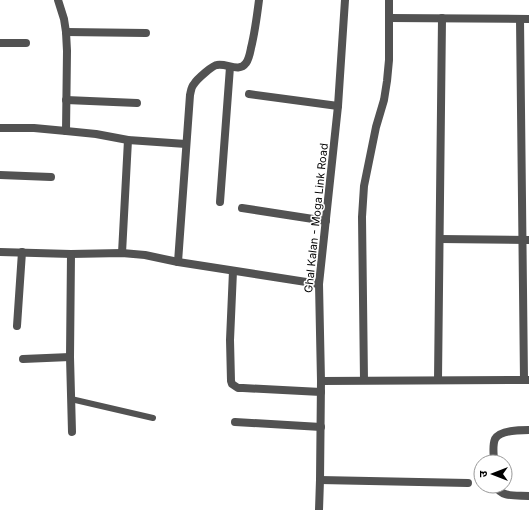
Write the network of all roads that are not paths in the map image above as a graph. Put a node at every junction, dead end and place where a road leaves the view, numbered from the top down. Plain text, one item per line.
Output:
1 (58, 0) edge
2 (259, 0) edge
3 (345, 0) edge
4 (389, 0) edge
5 (389, 18) junction
6 (442, 18) junction
7 (520, 19) junction
8 (529, 19) edge
9 (66, 32) junction
10 (146, 33) dead end
11 (0, 43) edge
12 (26, 43) dead end
13 (230, 67) junction
14 (249, 94) dead end
15 (66, 100) junction
16 (137, 103) dead end
17 (338, 106) junction
18 (0, 128) edge
19 (66, 131) junction
20 (128, 140) junction
21 (186, 144) junction
22 (0, 175) edge
23 (52, 177) dead end
24 (220, 202) dead end
25 (242, 208) dead end
26 (326, 221) junction
27 (440, 240) junction
28 (526, 240) edge
29 (0, 252) edge
30 (22, 252) junction
31 (122, 253) junction
32 (71, 254) junction
33 (178, 262) junction
34 (233, 271) junction
35 (319, 284) junction
36 (526, 313) edge
37 (18, 326) dead end
38 (70, 357) junction
39 (23, 359) dead end
40 (364, 380) junction
41 (438, 380) junction
42 (527, 380) edge
43 (321, 381) junction
44 (321, 392) junction
45 (71, 399) junction
46 (153, 418) dead end
47 (235, 422) dead end
48 (320, 427) junction
49 (529, 430) edge
50 (72, 432) dead end
51 (494, 454) edge
52 (320, 480) junction
53 (468, 483) dead end
54 (506, 494) edge
55 (529, 496) edge
56 (319, 510) edge

1 - 9 street
2 - 13 street
3 - 17 street, Ghal Kalan - Moga Link Road
4 - 5 street
5 - 6 street
5 - 40 street
6 - 7 street
6 - 27 street
7 - 8 street
7 - 28 street
9 - 10 street
9 - 15 street
11 - 12 street
13 - 21 street
13 - 24 street
14 - 17 street
15 - 16 street
15 - 19 street
17 - 26 street, Ghal Kalan - Moga Link Road
18 - 19 street
19 - 20 street
20 - 21 street
20 - 31 street
21 - 33 street
22 - 23 street
25 - 26 street
26 - 35 street, Ghal Kalan - Moga Link Road
27 - 28 street
27 - 41 street
28 - 36 street
29 - 30 street
30 - 32 street
30 - 37 street
31 - 32 street
31 - 33 street
32 - 38 street
33 - 34 street
34 - 35 street
34 - 44 street
35 - 43 street, Ghal Kalan - Moga Link Road
36 - 42 street
38 - 39 street
38 - 45 street
40 - 41 street
40 - 43 street
41 - 42 street
43 - 44 street, Ghal Kalan - Moga Link Road
44 - 48 street, Ghal Kalan - Moga Link Road
45 - 46 lane
45 - 50 street
47 - 48 street
48 - 52 street, Ghal Kalan - Moga Link Road
49 - 51 street
52 - 53 street
52 - 56 street, Ghal Kalan - Moga Link Road
54 - 55 street

